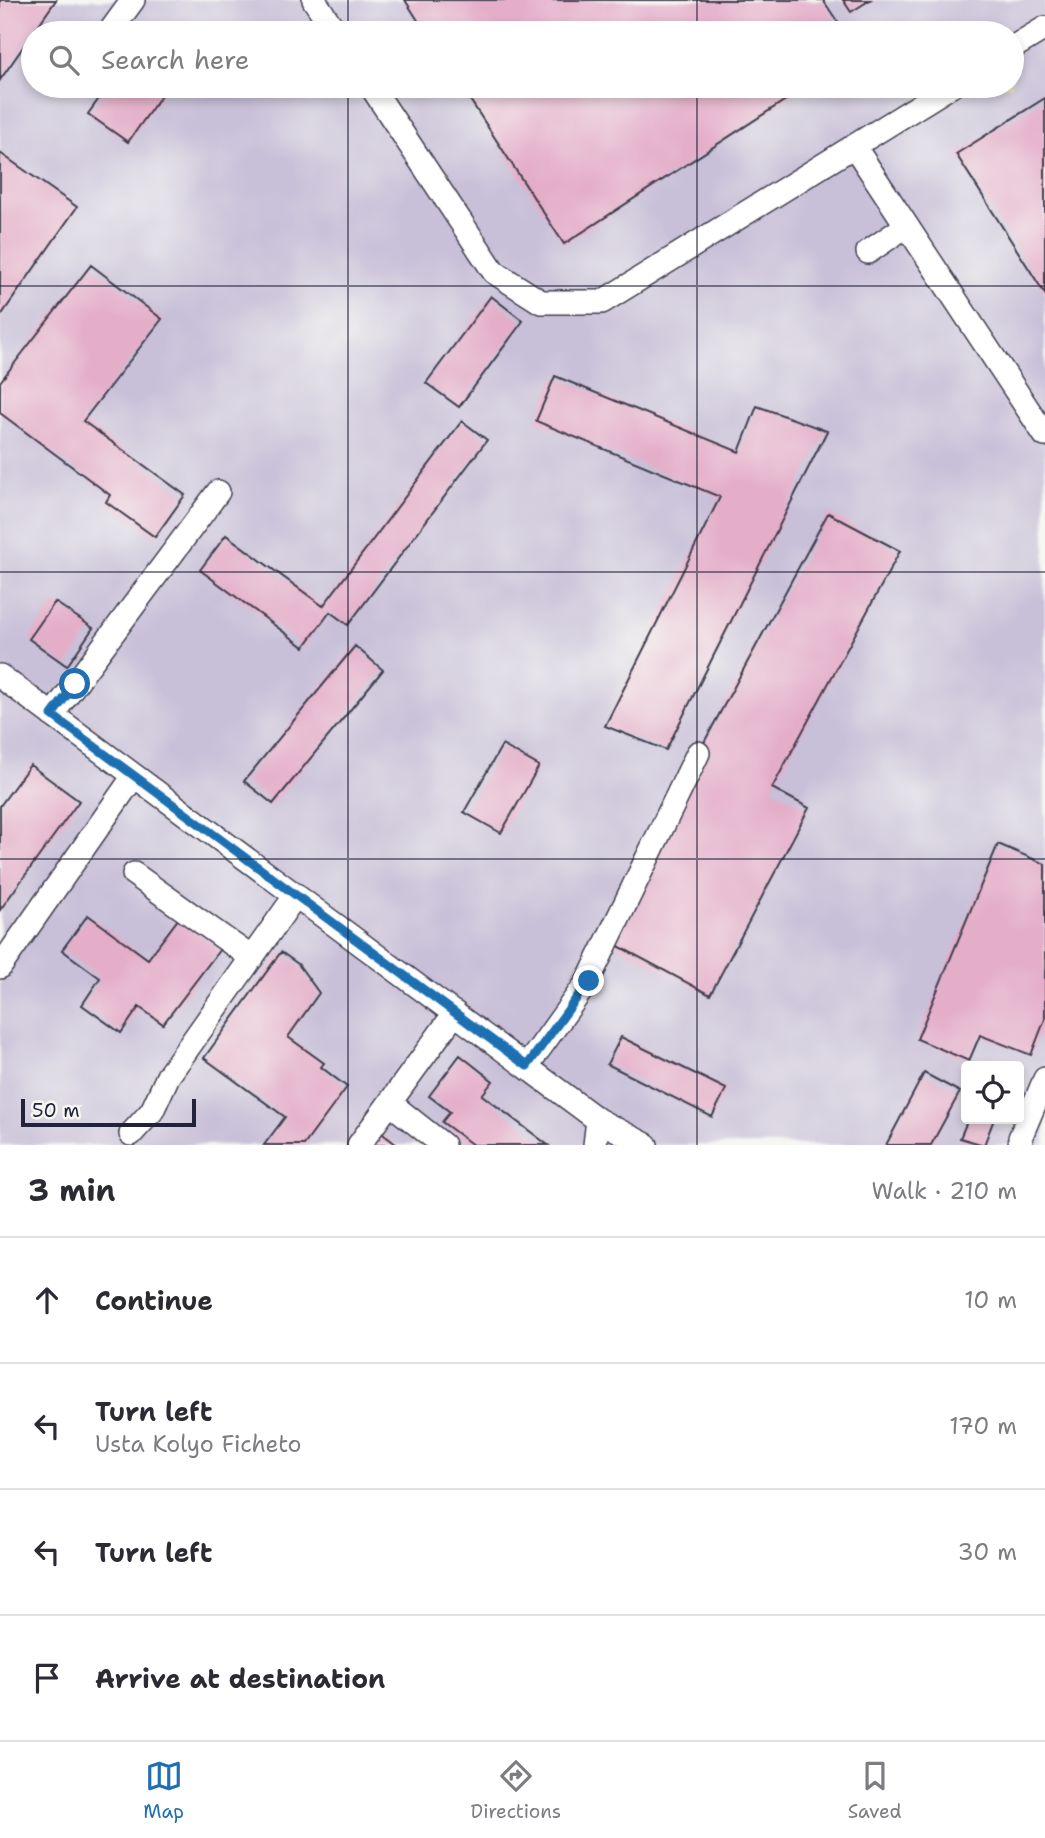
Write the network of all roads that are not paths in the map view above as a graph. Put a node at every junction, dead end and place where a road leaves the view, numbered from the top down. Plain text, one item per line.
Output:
1 (133, 0) edge
2 (314, 0) edge
3 (118, 21) edge
4 (328, 21) edge
5 (1045, 28) edge
6 (1024, 41) edge
7 (379, 98) edge
8 (931, 98) edge
9 (853, 146) junction
10 (906, 226) junction
11 (868, 252) dead end
12 (1045, 435) edge
13 (218, 492) dead end
14 (0, 676) edge
15 (52, 715) junction
16 (698, 753) dead end
17 (134, 776) junction
18 (134, 874) dead end
19 (296, 895) junction
20 (252, 958) junction
21 (0, 967) edge
22 (456, 1013) junction
23 (527, 1066) junction
24 (1045, 1079) edge
25 (390, 1103) junction
26 (598, 1120) junction
27 (131, 1134) dead end
28 (359, 1145) edge
29 (443, 1145) edge
30 (595, 1145) edge
31 (646, 1145) edge
32 (1021, 1145) edge

1 - 3 street
2 - 4 street
5 - 6 street
7 - 9 street
8 - 9 street
9 - 10 street
10 - 11 street
10 - 12 street
13 - 15 street
14 - 15 street
15 - 17 street
16 - 23 street
17 - 19 street
17 - 21 street
18 - 20 street
19 - 20 street
19 - 22 street
20 - 27 street
22 - 23 street
22 - 25 street
23 - 26 street
24 - 32 street
25 - 28 street
25 - 29 street
26 - 30 street
26 - 31 street

